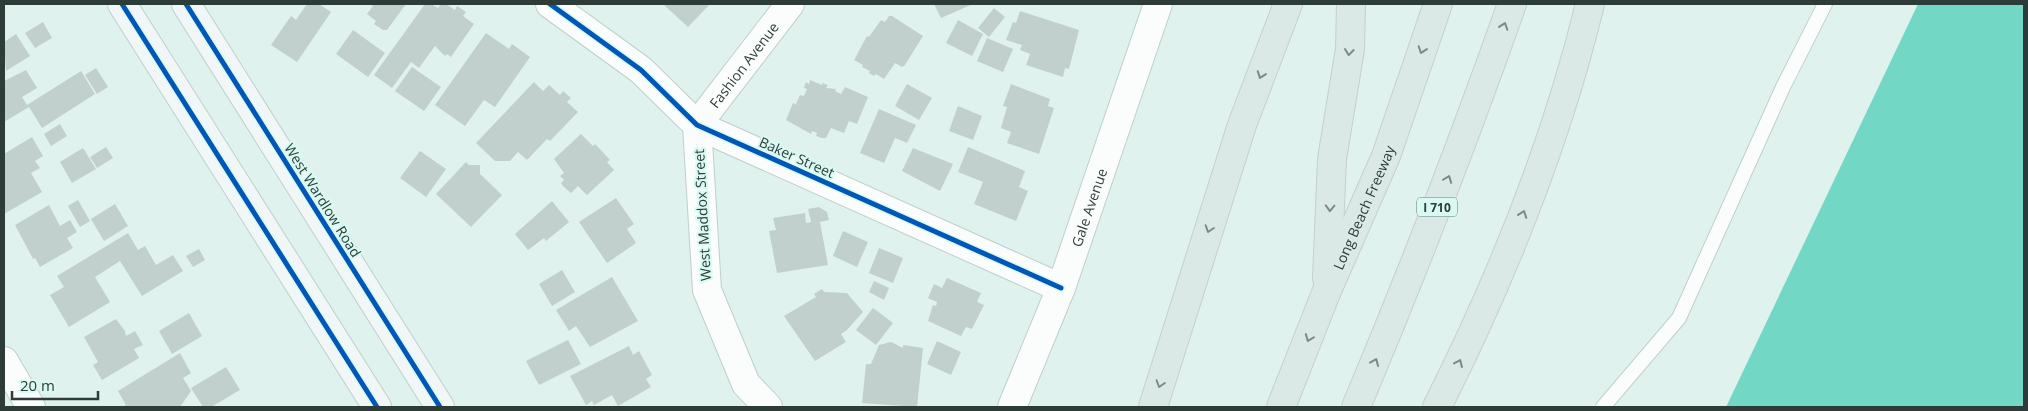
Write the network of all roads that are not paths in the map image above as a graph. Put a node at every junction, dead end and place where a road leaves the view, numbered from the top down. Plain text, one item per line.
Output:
1 (122, 4) edge
2 (186, 4) edge
3 (550, 4) edge
4 (790, 4) edge
5 (1158, 4) edge
6 (1288, 4) edge
7 (1351, 4) edge
8 (1438, 4) edge
9 (1512, 4) edge
10 (1590, 4) edge
11 (1600, 4) edge
12 (1825, 4) edge
13 (1578, 53) junction
14 (697, 125) junction
15 (1061, 288) junction
16 (1326, 293) junction
17 (4, 361) edge
18 (31, 407) edge
19 (377, 407) edge
20 (440, 407) edge
21 (768, 407) edge
22 (1012, 407) edge
23 (1153, 407) edge
24 (1281, 407) edge
25 (1356, 407) edge
26 (1437, 407) edge
27 (1603, 407) edge

1 - 19 main road
2 - 20 main road, West Wardlow Road
3 - 14 street, Baker Street
4 - 14 street, Fashion Avenue
5 - 15 street, Gale Avenue
6 -> 23 highway
7 -> 16 highway
8 -> 16 highway, Long Beach Freeway
25 -> 9 highway, I 710
10 - 13 highway
11 - 13 highway
12 - 27 lane
26 -> 13 highway
14 - 15 street, Baker Street
14 - 21 street, West Maddox Street
15 - 22 street, Gale Avenue
16 -> 24 highway, Long Beach Freeway
17 - 18 street

